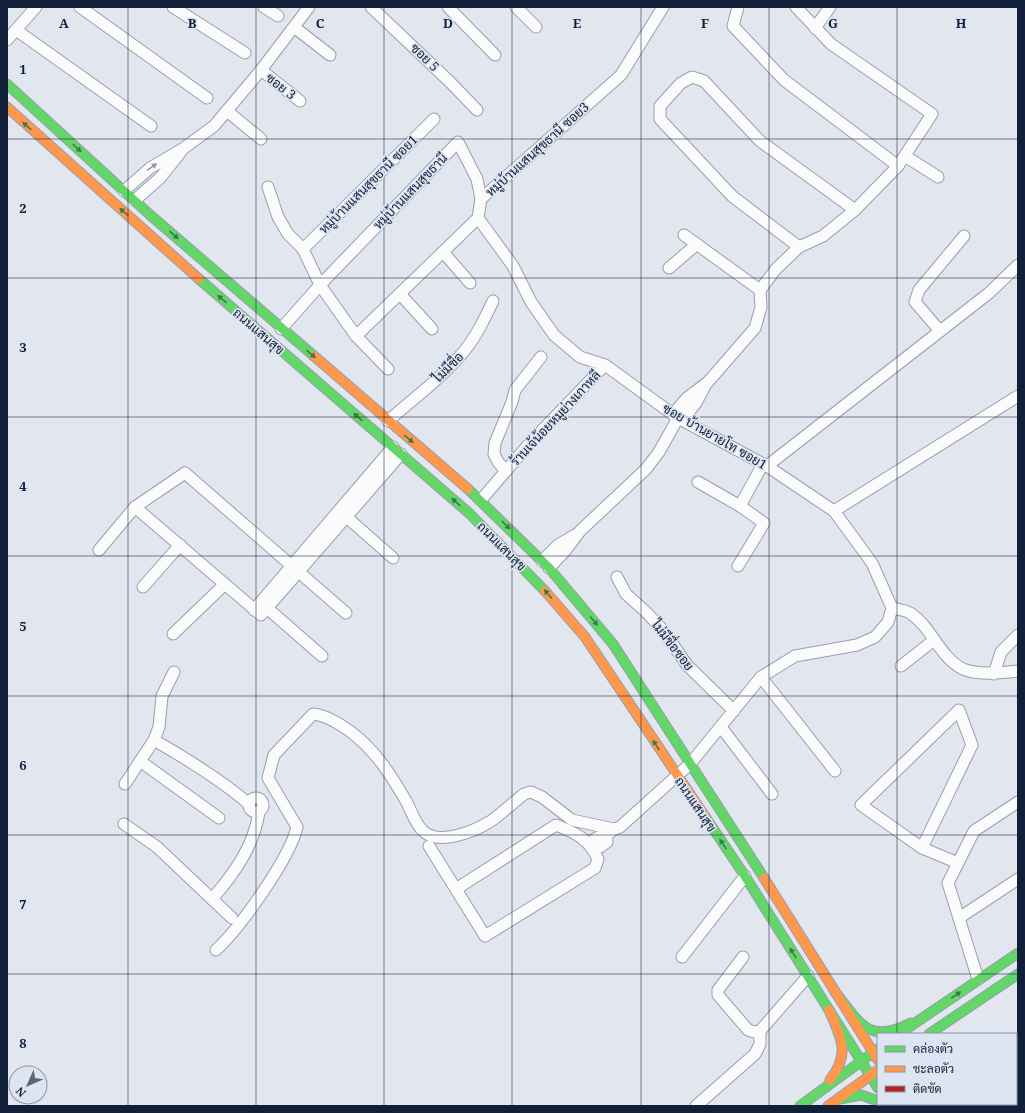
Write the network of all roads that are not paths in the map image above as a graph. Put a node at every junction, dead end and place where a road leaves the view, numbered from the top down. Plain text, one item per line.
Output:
1 (80, 7) edge
2 (174, 7) edge
3 (264, 7) edge
4 (309, 7) edge
5 (371, 7) edge
6 (448, 7) edge
7 (516, 7) edge
8 (663, 7) edge
9 (738, 7) edge
10 (796, 7) edge
11 (830, 7) edge
12 (30, 9) edge
13 (278, 16) dead end
14 (294, 27) junction
15 (536, 27) dead end
16 (814, 28) junction
17 (16, 30) junction
18 (7, 40) edge
19 (245, 53) dead end
20 (495, 55) dead end
21 (330, 56) dead end
22 (261, 70) junction
23 (7, 84) edge
24 (207, 98) dead end
25 (300, 102) dead end
26 (7, 107) edge
27 (477, 110) dead end
28 (227, 111) junction
29 (434, 118) dead end
30 (151, 126) dead end
31 (261, 139) dead end
32 (184, 148) junction
33 (905, 156) junction
34 (898, 166) junction
35 (938, 177) dead end
36 (268, 187) dead end
37 (124, 191) junction
38 (480, 199) junction
39 (135, 200) junction
40 (855, 210) junction
41 (478, 218) junction
42 (684, 235) dead end
43 (964, 236) dead end
44 (697, 244) junction
45 (799, 247) junction
46 (303, 249) junction
47 (443, 252) junction
48 (1018, 265) edge
49 (669, 268) dead end
50 (470, 283) dead end
51 (320, 285) junction
52 (760, 290) junction
53 (400, 294) junction
54 (493, 301) dead end
55 (269, 318) junction
56 (282, 328) junction
57 (432, 328) dead end
58 (940, 331) junction
59 (260, 332) junction
60 (356, 336) junction
61 (295, 340) junction
62 (282, 352) junction
63 (541, 357) dead end
64 (605, 365) junction
65 (388, 369) dead end
66 (1018, 396) edge
67 (678, 417) junction
68 (388, 421) junction
69 (397, 451) junction
70 (765, 465) junction
71 (506, 471) junction
72 (698, 482) dead end
73 (481, 500) junction
74 (740, 506) junction
75 (135, 507) junction
76 (834, 511) junction
77 (343, 514) junction
78 (180, 545) junction
79 (99, 550) dead end
80 (393, 558) dead end
81 (546, 564) junction
82 (738, 566) dead end
83 (296, 569) junction
84 (618, 577) dead end
85 (225, 584) junction
86 (143, 587) dead end
87 (267, 608) junction
88 (892, 608) junction
89 (254, 610) junction
90 (346, 613) dead end
91 (173, 634) dead end
92 (1018, 635) edge
93 (934, 640) junction
94 (322, 656) dead end
95 (901, 666) dead end
96 (1018, 671) edge
97 (174, 672) dead end
98 (994, 674) junction
99 (761, 677) junction
100 (734, 711) junction
101 (721, 727) junction
102 (154, 740) junction
103 (140, 761) junction
104 (690, 764) junction
105 (835, 771) dead end
106 (678, 777) junction
107 (125, 784) dead end
108 (277, 794) junction
109 (772, 794) dead end
110 (263, 802) junction
111 (1018, 802) edge
112 (249, 804) junction
113 (259, 812) junction
114 (219, 818) dead end
115 (124, 824) dead end
116 (610, 833) junction
117 (429, 846) dead end
118 (593, 847) junction
119 (922, 848) junction
120 (958, 863) junction
121 (745, 876) junction
122 (1018, 878) edge
123 (456, 889) junction
124 (212, 899) junction
125 (232, 918) dead end
126 (959, 918) junction
127 (216, 950) dead end
128 (1018, 953) edge
129 (682, 957) dead end
130 (743, 957) dead end
131 (1018, 974) edge
132 (808, 976) junction
133 (978, 979) junction
134 (835, 992) junction
135 (829, 1010) junction
136 (924, 1017) junction
137 (760, 1031) junction
138 (901, 1033) edge
139 (931, 1033) edge
140 (876, 1054) edge
141 (861, 1061) junction
142 (877, 1071) edge
143 (870, 1075) junction
144 (877, 1086) edge
145 (817, 1093) junction
146 (877, 1101) edge
147 (832, 1103) edge
148 (696, 1106) edge
149 (800, 1106) edge

1 - 24 street
2 - 19 street
3 - 13 street
4 - 14 street
5 - 27 street, ซอย 5
6 - 20 street
7 - 15 street
8 - 38 street, หมู่บ้านแสนสุขธานี ซอย3
9 - 34 street
10 - 16 street
11 - 16 street
12 - 17 street
14 - 21 street
14 - 22 street
16 - 33 street
17 - 18 street
17 - 30 street
22 - 25 street, ซอย 3
22 - 28 street
23 -> 37 main road, ถนนแสนสุข
59 -> 26 main road, ถนนแสนสุข
28 - 31 street
28 - 32 street
29 - 46 street, หมู่บ้านแสนสุขธานี ซอย1
37 -> 32 street
32 - 39 street
33 - 34 street
33 - 35 street
34 - 40 street
36 - 46 street
37 - 39 main road, ถนนแสนสุข
38 - 41 street, หมู่บ้านแสนสุขธานี ซอย3
38 - 51 street, หมู่บ้านแสนสุขธานี
39 -> 55 main road, ถนนแสนสุข
40 - 45 street
40 - 45 street
41 - 47 street
41 - 64 street, ซอย บ้านยายโท ซอย1
42 - 44 street
43 - 58 street
44 - 49 street
44 - 52 street
45 - 52 street
46 - 51 street
47 - 50 street
47 - 53 street
48 - 58 street
51 - 56 street, หมู่บ้านแสนสุขธานี
51 - 60 street
52 - 67 street
53 - 57 street
53 - 60 street
54 - 68 street, ไม่มีชื่อ
55 - 56 main road, ถนนแสนสุข
55 - 59 main road
56 - 61 main road, ถนนแสนสุข
58 - 70 street
59 - 62 main road, ถนนแสนสุข
60 - 65 street
61 - 62 main road
61 -> 68 main road, ถนนแสนสุข
69 -> 62 main road, ถนนแสนสุข
63 - 71 street, ร้านเจ้น้อยหมูย่างเกาหลี
64 - 67 street, ซอย บ้านยายโท ซอย1
64 - 71 street, ร้านเจ้น้อยหมูย่างเกาหลี
66 - 76 street
67 - 70 street, ซอย บ้านยายโท ซอย1
67 - 81 street
68 -> 73 main road, ถนนแสนสุข
69 - 77 street
106 -> 69 main road, ถนนแสนสุข
70 - 74 street
70 - 76 street, ซอย บ้านยายโท ซอย1
71 - 73 street, ร้านเจ้น้อยหมูย่างเกาหลี
72 - 74 street
73 -> 81 main road, ถนนแสนสุข
74 - 82 street
75 - 78 street
75 - 79 street
75 - 83 street
76 - 88 street, ซอย บ้านยายโท ซอย1
77 - 80 street
77 - 83 street
78 - 85 street
78 - 86 street
81 -> 104 main road, ถนนแสนสุข
83 - 87 street
83 - 89 street
83 - 90 street
84 - 100 street, ไม่มีชื่อซอย
85 - 89 street
85 - 91 street
87 - 89 street
87 - 94 street
88 - 93 street
88 - 99 street
92 - 98 street
93 - 95 street
93 - 98 street
96 - 98 street
97 - 102 street
99 - 100 street
99 - 105 street
100 - 101 street
101 - 104 street
101 - 109 street
102 - 103 street
102 - 112 street
103 - 107 street
103 - 114 street
104 - 106 street
104 - 134 main road, ถนนแสนสุข
106 - 116 street
121 -> 106 main road, ถนนแสนสุข
108 - 110 street
108 - 116 street
108 - 127 street
110 - 112 street
110 - 113 street
111 - 120 street
112 - 113 street
113 - 124 street
115 - 124 street
116 - 118 street
117 - 123 street
118 - 123 street
118 - 123 street
119 - 119 street
119 - 120 street
120 - 126 street
121 - 129 street
132 -> 121 main road, ถนนแสนสุข
122 - 126 street
124 - 125 street
126 - 133 street
128 - 133 main road
130 - 137 street
131 - 139 main road
132 - 135 main road, ถนนแสนสุข
132 - 137 street
136 -> 133 main road
134 - 136 main road
134 - 140 main road, ถนนแสนสุข
135 - 141 main road, ถนนแสนสุข
135 - 145 main road
136 - 138 main road
137 - 148 street
140 - 141 main road
141 - 143 main road, ถนนแสนสุข
141 - 145 main road
142 - 143 main road
143 - 144 main road, ถนนแสนสุข
143 - 147 main road
145 - 149 main road
146 - 147 main road

